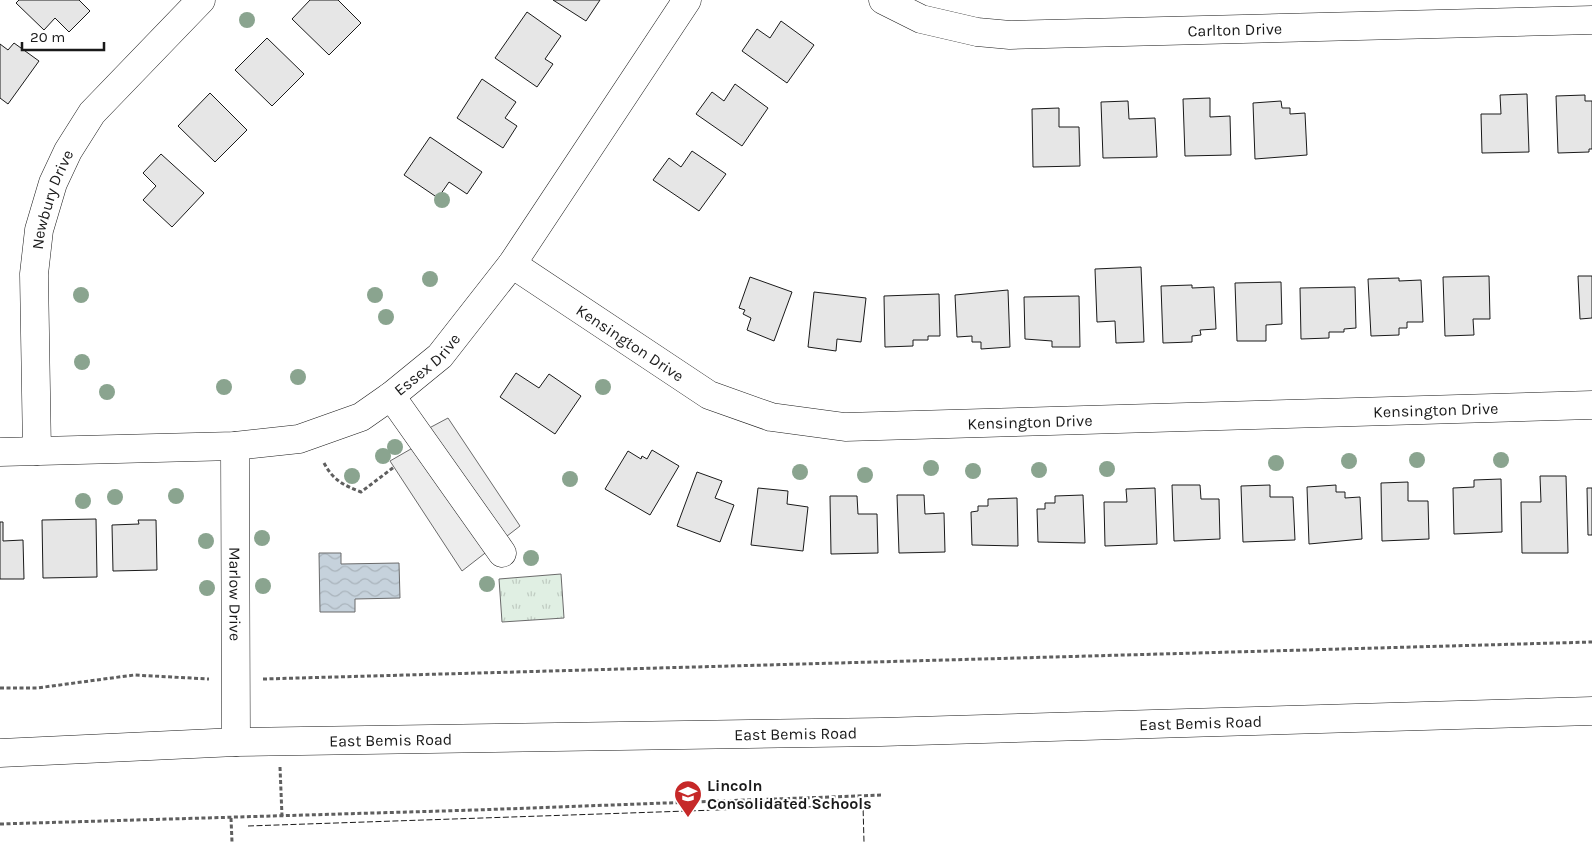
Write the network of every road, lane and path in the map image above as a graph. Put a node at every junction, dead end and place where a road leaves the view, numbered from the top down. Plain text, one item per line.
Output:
1 (201, 0) edge
2 (687, 0) edge
3 (883, 0) edge
4 (1592, 20) edge
5 (512, 264) junction
6 (391, 396) junction
7 (1592, 404) edge
8 (234, 446) junction
9 (37, 451) junction
10 (0, 452) edge
11 (324, 463) dead end
12 (394, 467) dead end
13 (502, 553) dead end
14 (1592, 642) edge
15 (236, 679) junction
16 (0, 688) edge
17 (1592, 711) edge
18 (236, 742) junction
19 (0, 753) edge
20 (280, 767) dead end
21 (882, 795) dead end
22 (282, 816) junction
23 (232, 818) junction
24 (0, 824) edge
25 (232, 842) edge

1 - 9 street, Newbury Drive
2 - 5 street, Essex Drive
3 - 4 street, Carlton Drive
5 - 6 street, Essex Drive
5 - 7 street, Kensington Drive
6 - 8 street, Essex Drive
6 - 13 street
8 - 9 street, Essex Drive
8 - 15 street, Marlow Drive
9 - 10 street, Essex Drive
11 - 12 path
14 - 15 path
15 - 16 path
15 - 18 street, Marlow Drive
17 - 18 street, East Bemis Road
18 - 19 street, East Bemis Road
20 - 22 path
21 - 22 path
22 - 23 path
23 - 24 path
23 - 25 path

